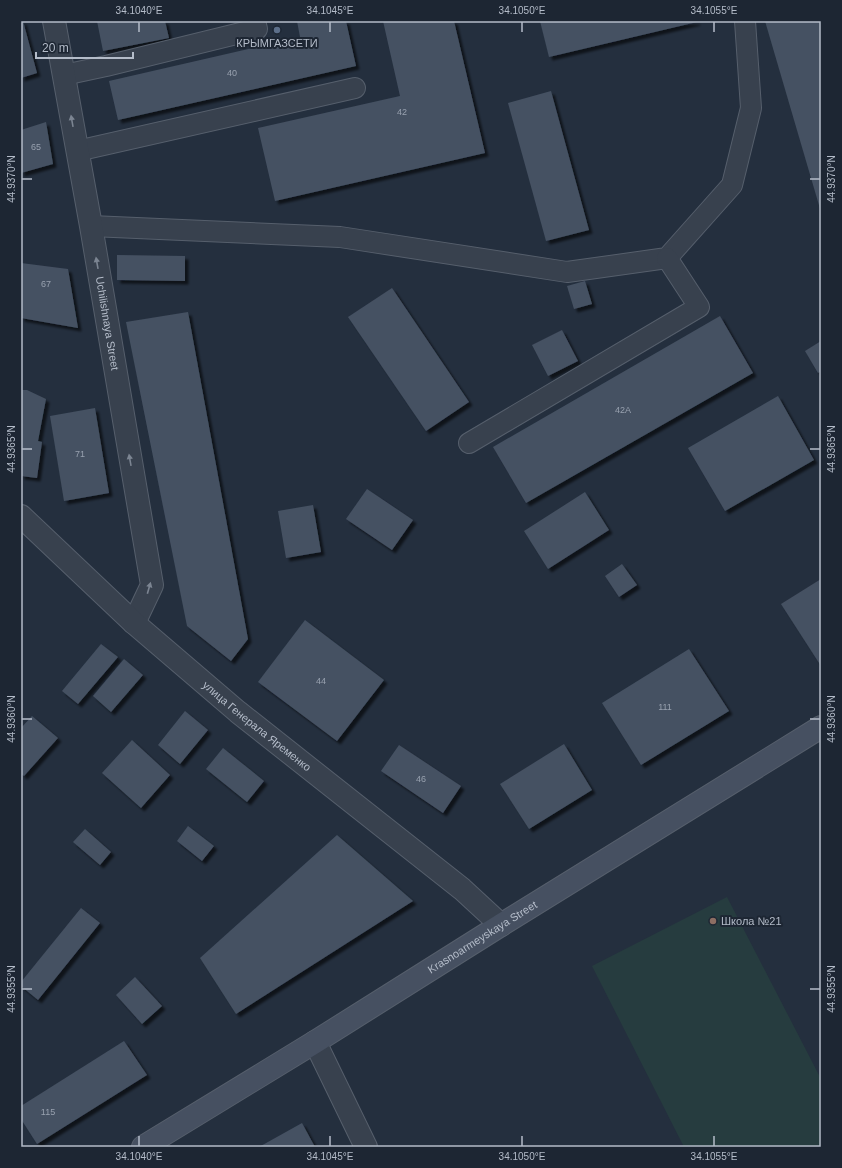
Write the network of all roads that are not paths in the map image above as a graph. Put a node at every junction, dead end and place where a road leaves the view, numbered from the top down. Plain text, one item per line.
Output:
1 (54, 21) edge
2 (255, 21) edge
3 (745, 21) edge
4 (64, 74) junction
5 (355, 88) dead end
6 (77, 151) junction
7 (91, 226) junction
8 (667, 258) junction
9 (469, 443) dead end
10 (21, 516) edge
11 (134, 623) junction
12 (821, 727) edge
13 (502, 924) junction
14 (316, 1042) junction
15 (143, 1147) edge
16 (366, 1147) edge

1 - 4 street, Uchilishnaya Street
2 - 4 lane
3 - 8 lane
6 -> 4 street, Uchilishnaya Street
5 - 6 lane
6 - 7 street, Uchilishnaya Street
7 - 8 lane
11 -> 7 street, Uchilishnaya Street
8 - 9 lane
10 - 11 street, улица Генерала Яременко
11 - 13 street, улица Генерала Яременко
12 - 13 main road, Krasnoarmeyskaya Street
13 - 14 main road, Krasnoarmeyskaya Street
14 - 15 main road, Krasnoarmeyskaya Street
14 - 16 street

